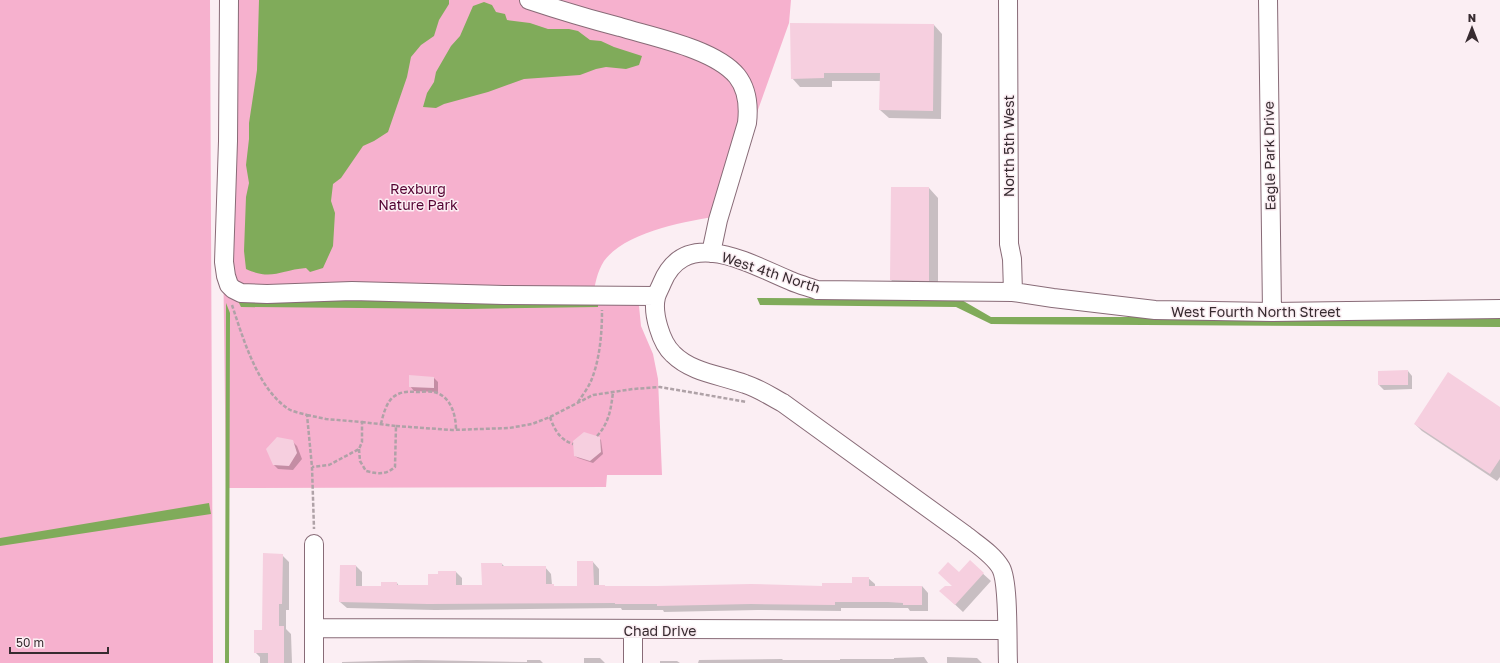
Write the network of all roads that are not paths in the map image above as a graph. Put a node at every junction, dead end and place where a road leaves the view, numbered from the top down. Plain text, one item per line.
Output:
1 (229, 0) edge
2 (528, 0) edge
3 (1008, 0) edge
4 (1268, 0) edge
5 (711, 253) junction
6 (1013, 292) junction
7 (656, 296) junction
8 (1500, 309) edge
9 (1272, 312) junction
10 (314, 544) road end
11 (314, 628) junction
12 (633, 630) junction
13 (1007, 630) junction
14 (314, 663) edge
15 (633, 663) edge
16 (1008, 663) edge

1 - 7 street
2 - 5 street
3 - 6 street, North 5th West
4 - 9 street, Eagle Park Drive
5 - 6 street, West 4th North
5 - 7 street, West 4th North
6 - 9 street, West Fourth North Street
7 - 13 street, West 4th North
8 - 9 street, West Fourth North Street
10 - 11 street
11 - 12 street, Chad Drive
11 - 14 street
12 - 13 street, Chad Drive
12 - 15 street
13 - 16 street

